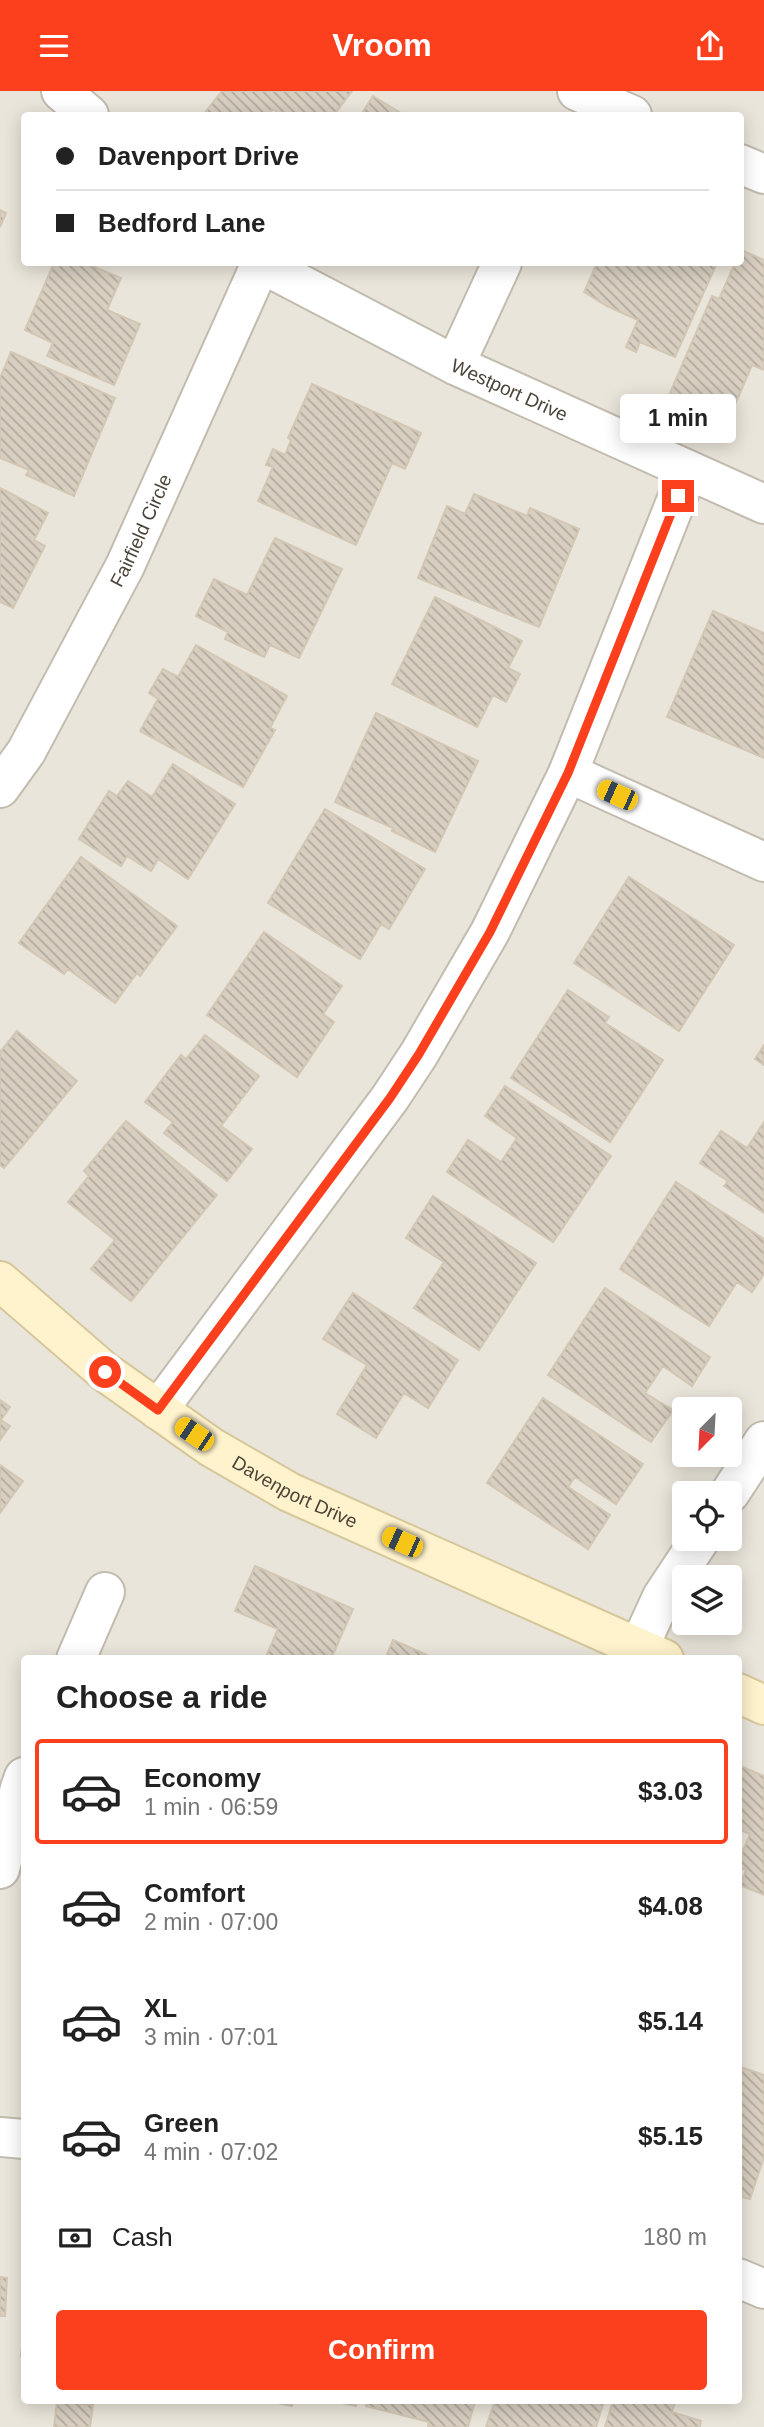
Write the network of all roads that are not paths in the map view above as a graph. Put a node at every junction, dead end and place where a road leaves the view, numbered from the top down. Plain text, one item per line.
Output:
1 (61, 91) edge
2 (574, 100) edge
3 (86, 112) edge
4 (620, 112) edge
5 (744, 165) edge
6 (764, 174) edge
7 (259, 266) edge
8 (266, 266) edge
9 (501, 266) edge
10 (456, 365) junction
11 (688, 471) junction
12 (764, 504) edge
13 (568, 773) junction
14 (0, 788) edge
15 (764, 862) edge
16 (0, 1281) edge
17 (158, 1410) junction
18 (764, 1441) edge
19 (738, 1481) edge
20 (692, 1551) edge
21 (105, 1592) dead end
22 (651, 1653) edge
23 (78, 1655) edge
24 (742, 1695) edge
25 (764, 1705) edge
26 (21, 1788) edge
27 (0, 1869) edge
28 (0, 2137) edge
29 (21, 2139) edge
30 (742, 2280) edge
31 (764, 2289) edge

1 - 3 street
2 - 4 street
5 - 6 street
7 - 14 street, Fairfield Circle
8 - 10 street, Westport Drive
9 - 10 street
10 - 11 street, Westport Drive
11 - 12 street, Westport Drive
11 - 13 street
13 - 15 street
13 - 17 street
16 - 17 street, Davenport Drive
17 - 22 street, Davenport Drive
18 - 19 street
20 - 22 street
21 - 23 street
24 - 25 street
26 - 27 street
28 - 29 street
30 - 31 street

